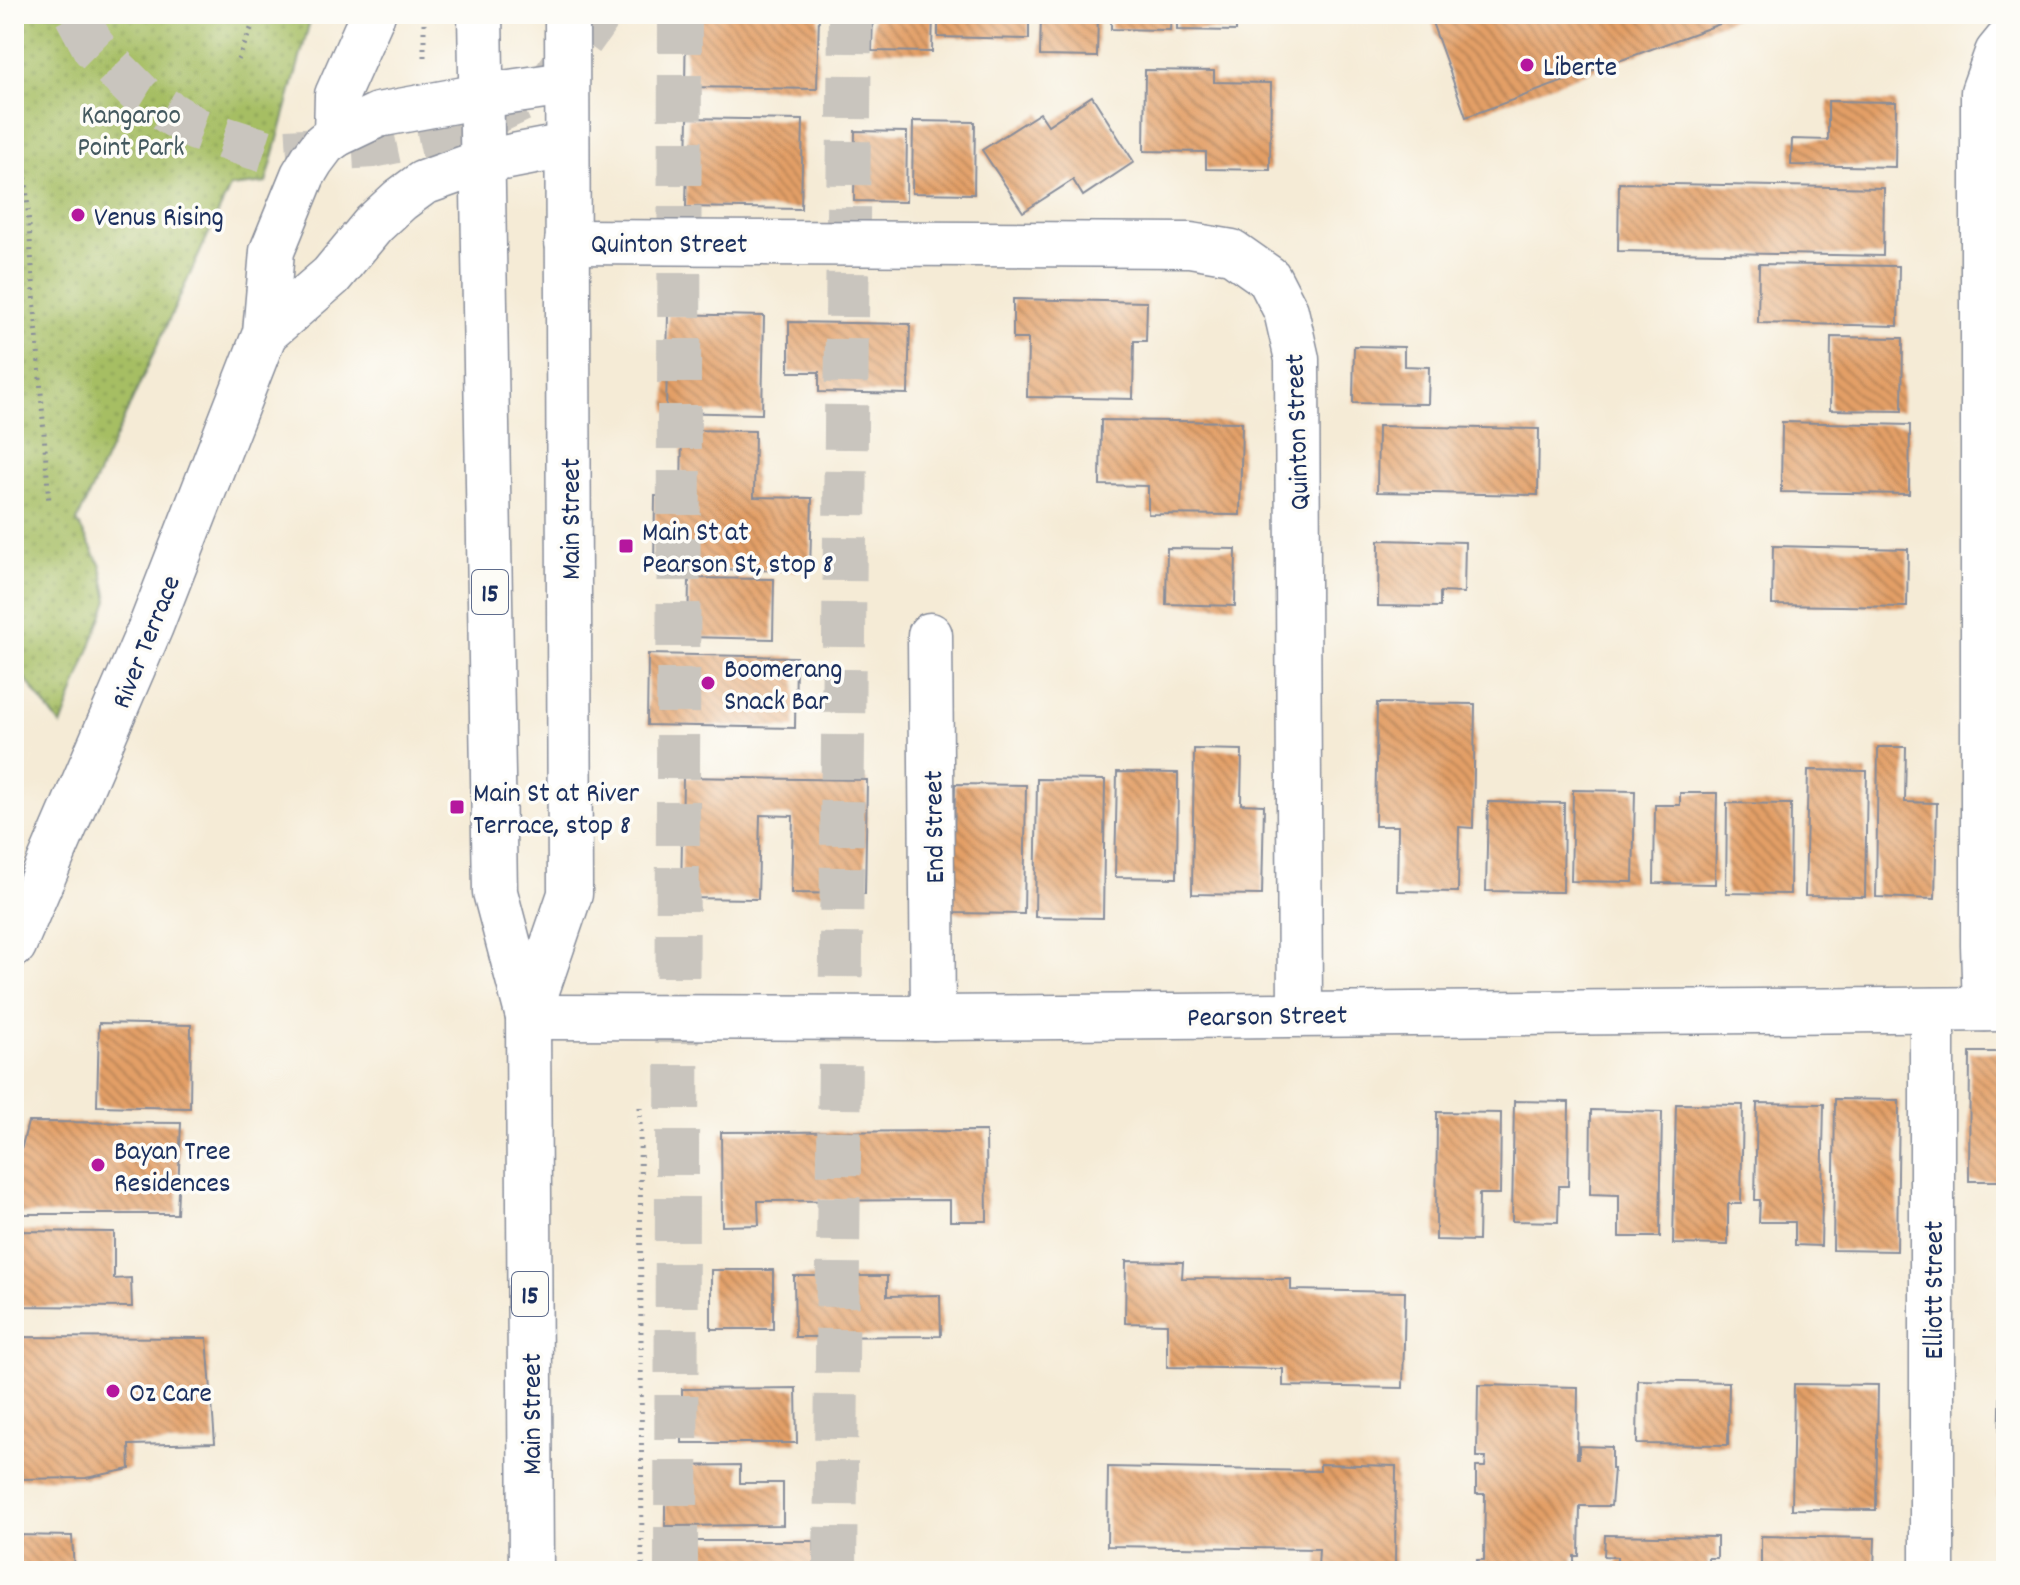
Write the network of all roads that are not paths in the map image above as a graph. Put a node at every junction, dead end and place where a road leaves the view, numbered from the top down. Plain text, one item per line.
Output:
1 (373, 14) edge
2 (480, 14) edge
3 (567, 14) edge
4 (2006, 42) edge
5 (566, 84) junction
6 (481, 96) junction
7 (336, 135) junction
8 (566, 146) junction
9 (482, 162) junction
10 (567, 242) junction
11 (265, 333) junction
12 (930, 635) dead end
13 (14, 945) edge
14 (1996, 1009) edge
15 (1932, 1010) junction
16 (1300, 1014) junction
17 (528, 1017) junction
18 (933, 1018) junction
19 (531, 1571) edge
20 (1932, 1571) edge

1 - 7 main road
2 - 6 main road, Main Street / 15
3 - 5 main road, Main Street / 15
4 - 14 main road
5 - 6 main road, River Terrace
5 - 8 main road, Main Street / 15
6 - 7 main road, River Terrace
6 - 9 main road, Main Street / 15
7 - 11 main road, River Terrace
8 - 9 main road, River Terrace
8 - 10 main road, Main Street / 15
9 - 11 main road, River Terrace
9 - 17 main road, Main Street / 15
10 - 16 main road, Quinton Street
10 - 17 main road, Main Street / 15
11 - 13 main road, River Terrace
12 - 18 main road, End Street
14 - 15 main road, Pearson Street
15 - 16 main road, Pearson Street
15 - 20 main road, Elliott Street
16 - 18 main road, Pearson Street
17 - 18 main road, Pearson Street
17 - 19 main road, Main Street / 15

